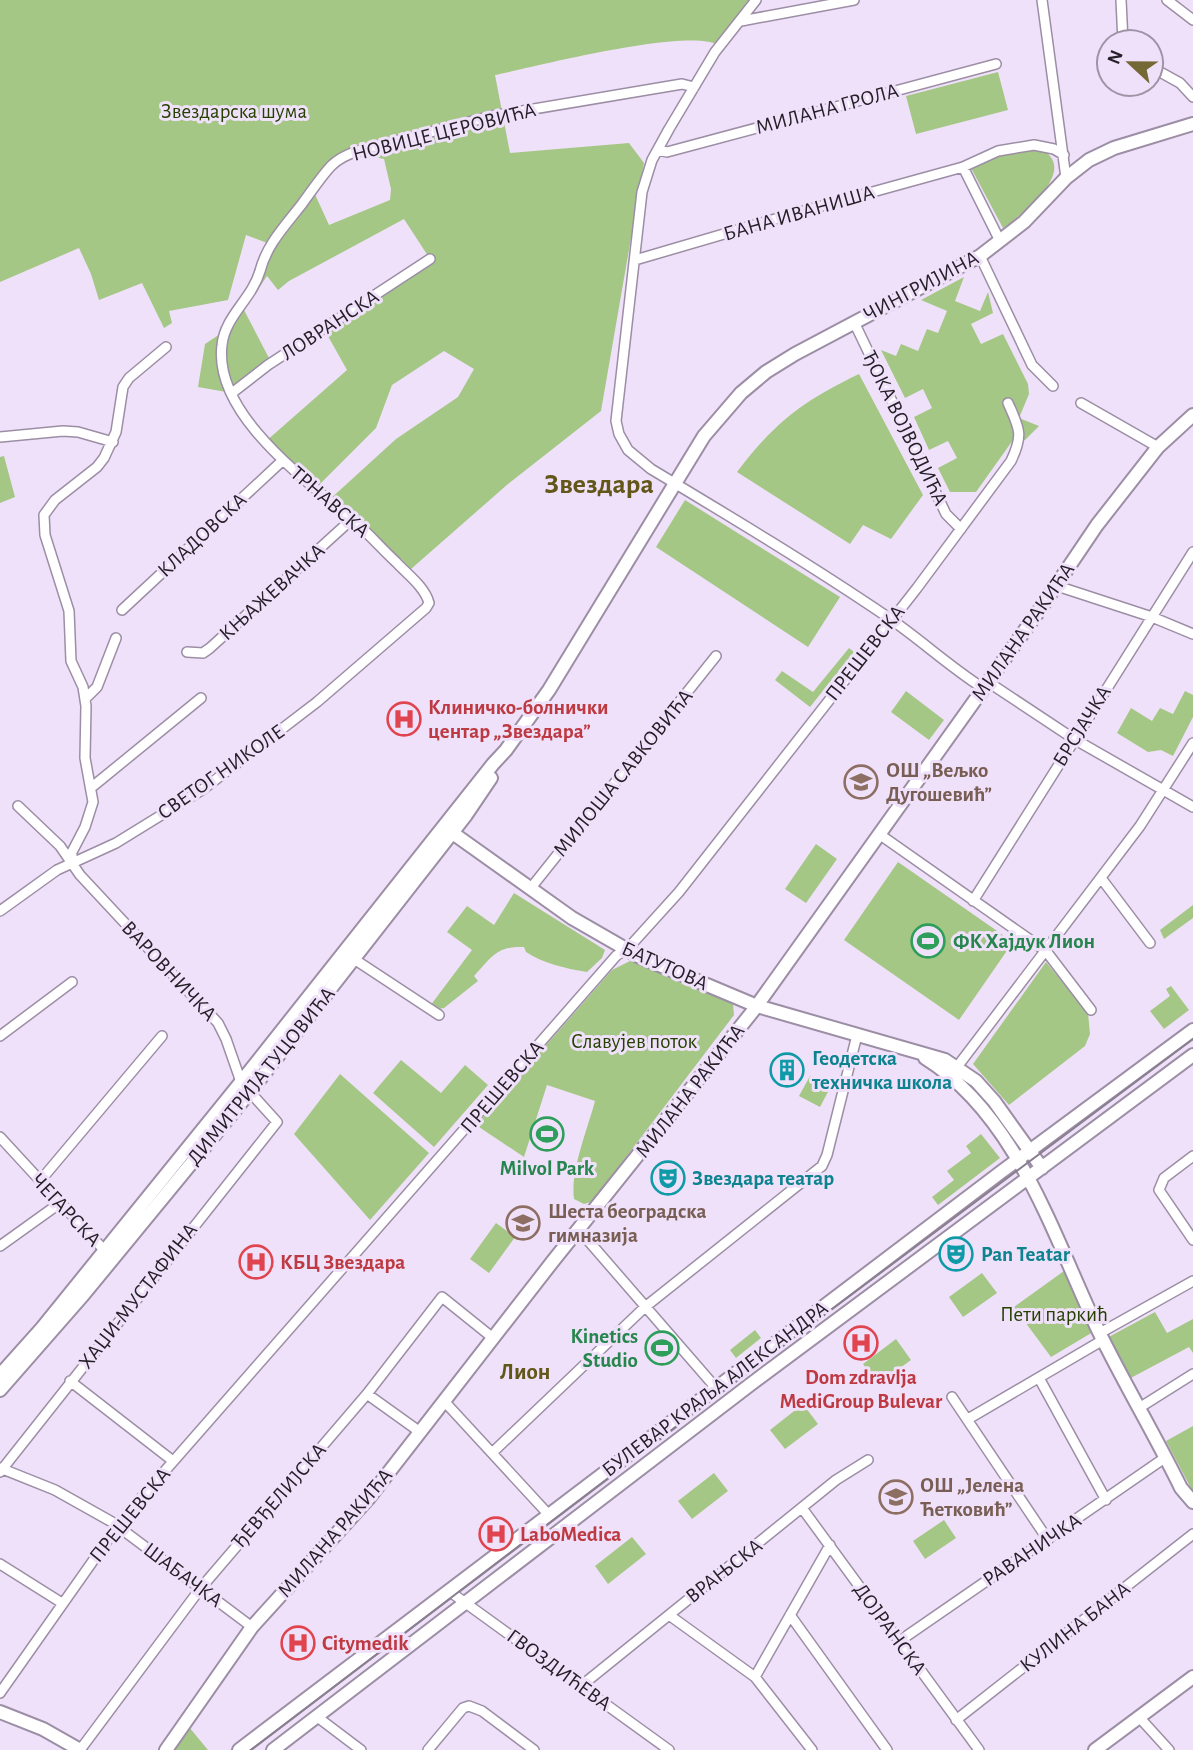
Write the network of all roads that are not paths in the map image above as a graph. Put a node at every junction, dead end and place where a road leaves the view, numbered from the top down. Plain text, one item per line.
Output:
1 (756, 0) edge
2 (854, 0) edge
3 (1042, 0) edge
4 (1121, 0) edge
5 (1167, 0) edge
6 (1193, 20) edge
7 (741, 22) junction
8 (1122, 28) edge
9 (996, 64) dead end
10 (1165, 75) edge
11 (694, 87) junction
12 (1193, 97) edge
13 (1193, 124) edge
14 (658, 150) junction
15 (1064, 155) junction
16 (963, 167) junction
17 (1066, 178) junction
18 (1000, 241) junction
19 (980, 256) junction
20 (430, 259) dead end
21 (635, 260) junction
22 (853, 322) junction
23 (166, 347) dead end
24 (1053, 386) dead end
25 (232, 393) junction
26 (1008, 403) dead end
27 (1081, 403) dead end
28 (1193, 415) edge
29 (0, 437) edge
30 (113, 442) junction
31 (1158, 447) junction
32 (282, 461) junction
33 (674, 483) junction
34 (352, 519) junction
35 (961, 529) junction
36 (1193, 552) edge
37 (1057, 586) junction
38 (426, 608) joint
39 (122, 610) dead end
40 (1152, 617) junction
41 (892, 620) junction
42 (1193, 634) edge
43 (116, 638) dead end
44 (187, 652) dead end
45 (716, 656) dead end
46 (986, 685) junction
47 (86, 698) junction
48 (201, 698) dead end
49 (1074, 739) junction
50 (1193, 743) edge
51 (92, 787) junction
52 (1165, 790) junction
53 (18, 806) dead end
54 (1193, 807) edge
55 (448, 830) junction
56 (879, 834) junction
57 (72, 862) junction
58 (1101, 878) junction
59 (530, 889) junction
60 (973, 901) junction
61 (0, 911) edge
62 (1150, 943) dead end
63 (624, 949) junction
64 (1046, 951) junction
65 (354, 959) junction
66 (72, 982) dead end
67 (757, 1006) junction
68 (1091, 1010) dead end
69 (439, 1014) dead end
70 (1193, 1030) edge
71 (857, 1035) junction
72 (0, 1036) edge
73 (162, 1036) dead end
74 (913, 1051) junction
75 (1193, 1055) edge
76 (957, 1067) junction
77 (245, 1087) junction
78 (277, 1122) joint
79 (1, 1141) edge
80 (1030, 1151) junction
81 (1193, 1156) edge
82 (1018, 1160) junction
83 (1042, 1168) junction
84 (1028, 1178) junction
85 (40, 1181) junction
86 (60, 1203) junction
87 (579, 1230) junction
88 (1193, 1240) edge
89 (0, 1246) edge
90 (105, 1251) junction
91 (1193, 1281) edge
92 (645, 1307) junction
93 (1101, 1336) junction
94 (493, 1338) junction
95 (1193, 1374) edge
96 (0, 1375) edge
97 (1039, 1378) junction
98 (70, 1381) junction
99 (716, 1388) junction
100 (0, 1390) edge
101 (367, 1394) junction
102 (952, 1397) dead end
103 (444, 1401) junction
104 (1139, 1408) junction
105 (968, 1419) junction
106 (420, 1432) junction
107 (492, 1452) junction
108 (1166, 1457) junction
109 (868, 1460) dead end
110 (173, 1461) junction
111 (1, 1470) edge
112 (1106, 1500) junction
113 (1193, 1502) edge
114 (802, 1508) junction
115 (549, 1515) junction
116 (117, 1526) junction
117 (1193, 1534) edge
118 (1048, 1539) junction
119 (830, 1545) junction
120 (0, 1564) edge
121 (200, 1589) junction
122 (449, 1591) junction
123 (466, 1602) junction
124 (62, 1604) junction
125 (669, 1615) junction
126 (790, 1615) junction
127 (253, 1628) junction
128 (898, 1642) junction
129 (755, 1677) junction
130 (1193, 1677) edge
131 (581, 1686) junction
132 (0, 1693) edge
133 (0, 1713) edge
134 (316, 1716) junction
135 (1139, 1717) junction
136 (957, 1720) junction
137 (80, 1750) edge
138 (166, 1750) edge
139 (239, 1750) edge
140 (273, 1750) edge
141 (361, 1750) edge
142 (428, 1750) edge
143 (534, 1750) edge
144 (668, 1750) edge
145 (812, 1750) edge
146 (887, 1750) edge
147 (979, 1750) edge
148 (1095, 1750) edge
149 (1169, 1750) edge

1 - 7 street
2 - 7 street
3 - 15 street
4 - 8 street
5 - 6 street
7 - 11 street
9 - 14 street, МИЛАНА ГРОЛА
10 - 12 street
11 - 14 street
11 - 25 street, НОВИЦЕ ЦЕРОВИЋА
13 - 17 main road, ЧИНГРИЈИНА
14 - 21 street
15 - 16 street, БАНА ИВАНИША
15 - 17 street
16 - 18 street
16 - 21 street, БАНА ИВАНИША
17 - 18 main road, ЧИНГРИЈИНА
18 - 19 main road, ЧИНГРИЈИНА
19 - 22 main road, ЧИНГРИЈИНА
19 - 24 street
20 - 25 street, ЛОВРАНСКА
21 - 33 street
22 - 33 main road, ЧИНГРИЈИНА
22 - 35 street, ЂОКА ВОЈВОДИЋА
23 - 30 street
25 - 32 street, ТРНАВСКА
26 - 35 street, ПРЕШЕВСКА
27 - 31 street
28 - 31 main road, МИЛАНА РАКИЋА
29 - 30 street
30 - 47 street
31 - 37 main road, МИЛАНА РАКИЋА
32 - 34 street, ТРНАВСКА
32 - 39 street, КЛАДОВСКА
33 - 41 street
33 - 55 main road, ДИМИТРИЈА ТУЦОВИЋА
34 - 38 street, ТРНАВСКА
34 - 44 street, КЊАЖЕВАЧКА
35 - 41 street, ПРЕШЕВСКА
36 - 40 street, БРСЈАЧКА
37 - 40 street
37 - 46 main road, МИЛАНА РАКИЋА
38 - 57 street, СВЕТОГ НИКОЛЕ
40 - 42 street
40 - 49 street, БРСЈАЧКА
41 - 46 street
41 - 63 street, ПРЕШЕВСКА
43 - 47 street
45 - 59 street, МИЛОША САВКОВИЋА
46 - 49 street
46 - 56 main road, МИЛАНА РАКИЋА
47 - 51 street
48 - 51 street
49 - 52 street
49 - 60 street, БРСЈАЧКА
50 - 52 street
51 - 57 street
52 - 54 street
52 - 58 street
53 - 57 street, ВАРОВНИЧКА
55 - 59 main road, БАТУТОВА
55 - 65 main road, ДИМИТРИЈА ТУЦОВИЋА
55 - 77 main road, ДИМИТРИЈА ТУЦОВИЋА
56 - 60 street
56 - 67 main road, МИЛАНА РАКИЋА
57 - 61 street, СВЕТОГ НИКОЛЕ
57 - 77 street, ВАРОВНИЧКА
58 - 62 street
58 - 64 street
59 - 63 main road, БАТУТОВА
60 - 64 street
63 - 67 main road, БАТУТОВА
63 - 110 street, ПРЕШЕВСКА
64 - 68 street
64 - 76 street
65 - 69 street
65 - 77 main road, ДИМИТРИЈА ТУЦОВИЋА
66 - 72 street
67 - 71 main road, БАТУТОВА
67 - 87 main road, МИЛАНА РАКИЋА
70 - 80 main road, БУЛЕВАР КРАЉА АЛЕКСАНДРА
71 - 74 main road, БАТУТОВА
71 - 92 street
73 - 85 street
74 - 76 main road, БАТУТОВА
74 - 82 main road, БАТУТОВА
75 - 83 main road, БУЛЕВАР КРАЉА АЛЕКСАНДРА
76 - 80 main road, БАТУТОВА
77 - 78 street, ВАРОВНИЧКА
77 - 90 main road, ДИМИТРИЈА ТУЦОВИЋА
77 - 100 main road, ДИМИТРИЈА ТУЦОВИЋА
78 - 98 street, ХАЏИ-МУСТАФИНА
79 - 85 street, ЧЕГАРСКА
80 - 82 main road, БУЛЕВАР КРАЉА АЛЕКСАНДРА
80 - 83 main road, БАТУТОВА
81 - 88 street
82 - 84 main road, БАТУТОВА
82 - 99 main road, БУЛЕВАР КРАЉА АЛЕКСАНДРА
83 - 84 main road, БУЛЕВАР КРАЉА АЛЕКСАНДРА
84 - 93 main road, БАТУТОВА
84 - 123 main road, БУЛЕВАР КРАЉА АЛЕКСАНДРА
85 - 86 street, ЧЕГАРСКА
86 - 89 street
86 - 90 street, ЧЕГАРСКА
87 - 92 street
87 - 94 main road, МИЛАНА РАКИЋА
90 - 96 main road, ДИМИТРИЈА ТУЦОВИЋА
91 - 93 street
92 - 99 street
92 - 107 street
93 - 97 street
93 - 104 main road, БАТУТОВА
94 - 101 street, ЂЕВЂЕЛИЈСКА
94 - 103 main road, МИЛАНА РАКИЋА
95 - 104 street
97 - 105 street
97 - 112 street
98 - 110 street
98 - 111 street, ХАЏИ-МУСТАФИНА
99 - 115 main road, БУЛЕВАР КРАЉА АЛЕКСАНДРА
101 - 106 street
101 - 121 street, ЂЕВЂЕЛИЈСКА
102 - 105 street
103 - 106 main road, МИЛАНА РАКИЋА
103 - 107 street
104 - 108 main road, БАТУТОВА
105 - 118 street
106 - 127 main road, МИЛАНА РАКИЋА
107 - 115 street
108 - 112 street, РАВАНИЧКА
108 - 113 main road, БАТУТОВА
109 - 114 street, ВРАЊСКА
110 - 116 street, ПРЕШЕВСКА
111 - 116 street, ШАБАЧКА
112 - 118 street, РАВАНИЧКА
114 - 119 street, ДОЈРАНСКА
114 - 125 street, ВРАЊСКА
115 - 122 main road, БУЛЕВАР КРАЉА АЛЕКСАНДРА
116 - 121 street, ШАБАЧКА
116 - 124 street, ПРЕШЕВСКА
117 - 136 street, КУЛИНА БАНА
118 - 128 street, РАВАНИЧКА
119 - 126 street
119 - 128 street, ДОЈРАНСКА
120 - 124 street
121 - 127 street, ШАБАЧКА
121 - 137 street, ЂЕВЂЕЛИЈСКА
122 - 123 street, ГВОЗДИЋЕВА
122 - 139 main road, БУЛЕВАР КРАЉА АЛЕКСАНДРА
123 - 131 street, ГВОЗДИЋЕВА
123 - 134 main road, БУЛЕВАР КРАЉА АЛЕКСАНДРА
124 - 132 street, ПРЕШЕВСКА
125 - 129 street
125 - 131 street, ВРАЊСКА
126 - 129 street
126 - 146 street
127 - 138 main road, МИЛАНА РАКИЋА
128 - 136 street, ДОЈРАНСКА
129 - 145 street
130 - 135 main road
131 - 144 street, ГВОЗДИЋЕВА
133 - 137 main road
134 - 140 main road, БУЛЕВАР КРАЉА АЛЕКСАНДРА
134 - 141 street
135 - 148 main road
135 - 149 street
136 - 147 street, ДОЈРАНСКА
142 - 143 street

